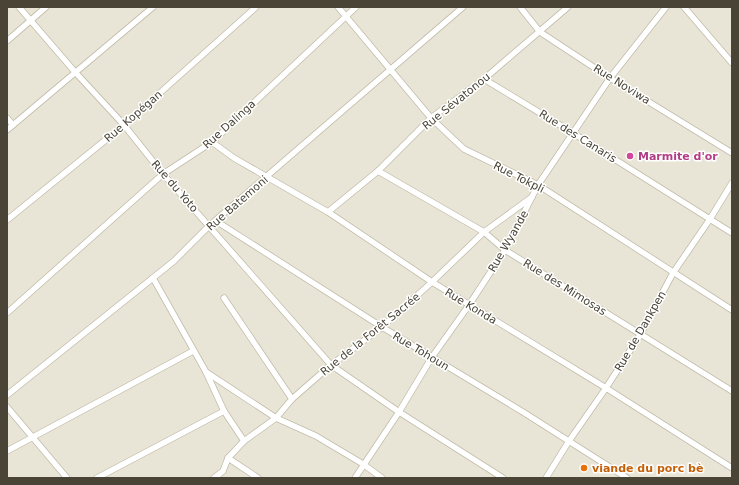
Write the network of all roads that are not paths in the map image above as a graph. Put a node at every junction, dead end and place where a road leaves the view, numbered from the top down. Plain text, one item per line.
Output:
1 (20, 7) edge
2 (46, 7) edge
3 (152, 7) edge
4 (256, 7) edge
5 (338, 7) edge
6 (356, 7) edge
7 (463, 7) edge
8 (520, 7) edge
9 (568, 7) edge
10 (666, 7) edge
11 (684, 7) edge
12 (345, 16) junction
13 (30, 20) junction
14 (540, 32) junction
15 (7, 41) edge
16 (732, 63) edge
17 (391, 70) junction
18 (75, 72) junction
19 (610, 78) junction
20 (484, 79) junction
21 (7, 118) edge
22 (431, 118) junction
23 (13, 125) junction
24 (124, 125) junction
25 (7, 130) edge
26 (574, 133) junction
27 (212, 142) junction
28 (732, 153) edge
29 (378, 171) junction
30 (163, 174) junction
31 (268, 176) junction
32 (732, 183) edge
33 (538, 185) junction
34 (534, 195) junction
35 (328, 212) junction
36 (710, 219) junction
37 (7, 220) edge
38 (216, 221) junction
39 (209, 226) junction
40 (484, 232) junction
41 (732, 233) edge
42 (505, 250) junction
43 (673, 272) junction
44 (153, 278) junction
45 (432, 282) junction
46 (224, 298) dead end
47 (469, 305) junction
48 (732, 310) edge
49 (7, 313) edge
50 (382, 327) junction
51 (640, 335) junction
52 (194, 351) junction
53 (432, 357) junction
54 (330, 365) junction
55 (206, 372) junction
56 (606, 388) junction
57 (732, 391) edge
58 (7, 395) edge
59 (292, 399) junction
60 (7, 407) edge
61 (224, 410) junction
62 (399, 412) junction
63 (276, 418) junction
64 (32, 437) junction
65 (244, 441) junction
66 (569, 441) junction
67 (7, 451) edge
68 (228, 458) junction
69 (363, 464) junction
70 (732, 468) edge
71 (223, 470) junction
72 (67, 478) edge
73 (97, 478) edge
74 (214, 478) edge
75 (220, 478) edge
76 (258, 478) edge
77 (354, 478) edge
78 (382, 478) edge
79 (503, 478) edge
80 (546, 478) edge
81 (627, 478) edge

1 - 13 street, Rue du Yoto
2 - 13 street
3 - 18 street
4 - 24 street, Rue Kopégan
5 - 12 street, Rue Tokpli
6 - 12 street, Rue Dalinga
7 - 17 street, Rue Batemoni
8 - 14 street, Rue Noviwa
9 - 14 street, Rue Sévatonou
10 - 19 street, Rue Wyande
11 - 16 street
12 - 17 street, Rue Tokpli
12 - 27 street, Rue Dalinga
13 - 15 street
13 - 18 street, Rue du Yoto
14 - 19 street, Rue Noviwa
14 - 20 street, Rue Sévatonou
17 - 22 street, Rue Tokpli
17 - 31 street, Rue Batemoni
18 - 23 street
18 - 24 street, Rue du Yoto
19 - 26 street, Rue Wyande
19 - 28 street, Rue Noviwa
20 - 22 street, Rue Sévatonou
20 - 26 street, Rue des Canaris
21 - 23 street
22 - 29 street, Rue Sévatonou
22 - 33 street, Rue Tokpli
23 - 25 street
24 - 30 street, Rue du Yoto
24 - 37 street, Rue Kopégan
26 - 33 street, Rue Wyande
26 - 36 street, Rue des Canaris
27 - 30 street, Rue Dalinga
27 - 31 street, Rue Konda
29 - 35 street, Rue Sévatonou
29 - 40 street, Rue des Mimosas
30 - 39 street, Rue du Yoto
30 - 49 street, Rue Dalinga
31 - 35 street, Rue Konda
31 - 38 street, Rue Batemoni
32 - 36 street, Rue de Dankpen
33 - 34 street, Rue Wyande
33 - 43 street, Rue Tokpli
34 - 40 street, Rue de la Forêt Sacrée
34 - 42 street, Rue Wyande
35 - 45 street, Rue Konda
36 - 41 street, Rue des Canaris
36 - 43 street, Rue de Dankpen
38 - 39 street, Rue Batemoni
38 - 50 street, Rue Tohoun
39 - 44 street, Rue Batemoni
39 - 54 street, Rue du Yoto
40 - 42 street, Rue des Mimosas
40 - 45 street, Rue de la Forêt Sacrée
42 - 47 street, Rue Wyande
42 - 51 street, Rue des Mimosas
43 - 48 street, Rue Tokpli
43 - 51 street, Rue de Dankpen
44 - 52 street
44 - 58 street, Rue Batemoni
45 - 47 street, Rue Konda
45 - 50 street, Rue de la Forêt Sacrée
46 - 59 street
47 - 53 street, Rue Wyande
47 - 56 street, Rue Konda
50 - 53 street, Rue Tohoun
50 - 54 street, Rue de la Forêt Sacrée
51 - 56 street, Rue de Dankpen
51 - 57 street, Rue des Mimosas
52 - 55 street
52 - 64 street
53 - 62 street, Rue Wyande
53 - 66 street, Rue Tohoun
54 - 59 street, Rue de la Forêt Sacrée
54 - 62 street, Rue du Yoto
55 - 61 street
55 - 63 street
56 - 66 street, Rue de Dankpen
56 - 70 street, Rue Konda
59 - 63 street, Rue de la Forêt Sacrée
60 - 64 street
61 - 65 street
61 - 73 street
62 - 69 street, Rue Wyande
62 - 79 street, Rue du Yoto
63 - 65 street, Rue de la Forêt Sacrée
63 - 69 street
64 - 67 street
64 - 72 street
65 - 68 street, Rue de la Forêt Sacrée
66 - 80 street, Rue de Dankpen
66 - 81 street, Rue Tohoun
68 - 71 street, Rue de la Forêt Sacrée
68 - 76 street
69 - 77 street, Rue Wyande
69 - 78 street
71 - 74 street, Rue de la Forêt Sacrée
71 - 75 street

